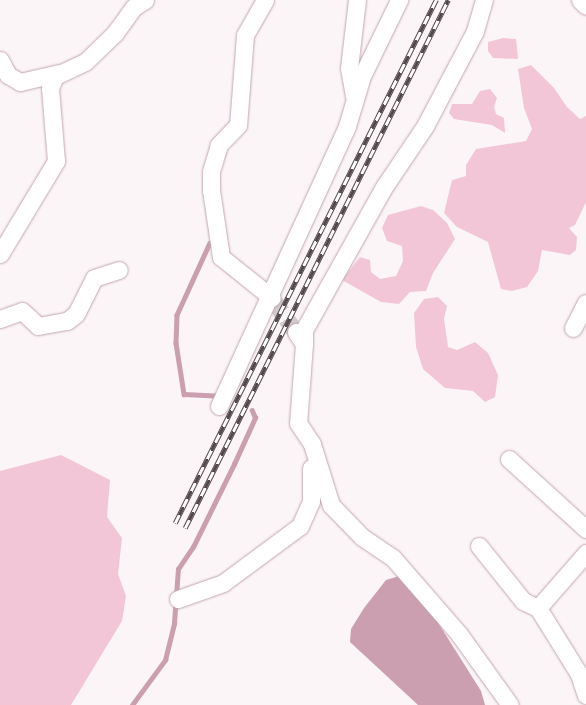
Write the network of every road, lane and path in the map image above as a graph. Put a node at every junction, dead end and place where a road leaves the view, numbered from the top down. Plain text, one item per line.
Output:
1 (145, 0) edge
2 (265, 0) edge
3 (357, 0) edge
4 (399, 0) edge
5 (484, 0) edge
6 (580, 0) edge
7 (586, 6) edge
8 (0, 60) edge
9 (58, 73) junction
10 (354, 96) junction
11 (0, 254) edge
12 (119, 270) dead end
13 (270, 296) junction
14 (586, 302) edge
15 (0, 319) edge
16 (573, 328) dead end
17 (219, 406) dead end
18 (298, 423) junction
19 (509, 459) dead end
20 (586, 529) edge
21 (479, 546) dead end
22 (586, 553) edge
23 (178, 599) dead end
24 (538, 608) junction
25 (583, 671) edge
26 (586, 695) edge
27 (510, 705) edge

1 - 9 street
2 - 13 street
3 - 10 street
4 - 10 street
5 - 18 street
6 - 7 street
8 - 9 street
9 - 11 street
10 - 13 street
12 - 15 street
13 - 17 street
14 - 16 street
18 - 23 street
18 - 27 street
19 - 20 street
21 - 24 street
22 - 24 street
24 - 25 street
25 - 26 street

